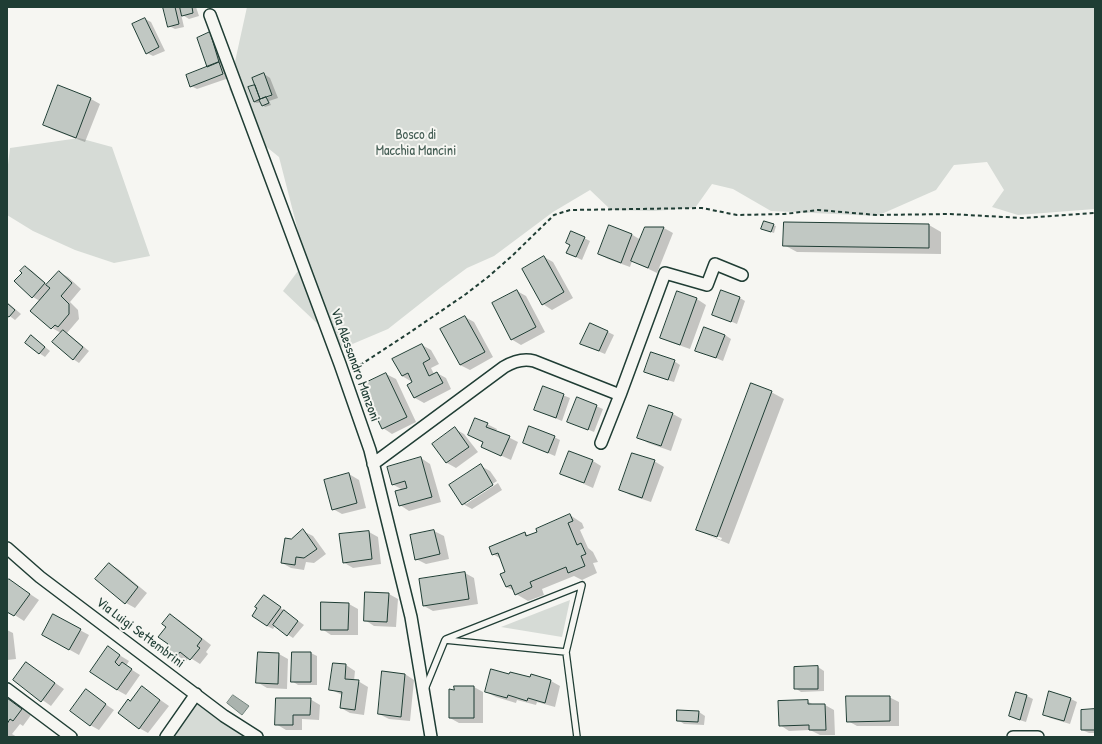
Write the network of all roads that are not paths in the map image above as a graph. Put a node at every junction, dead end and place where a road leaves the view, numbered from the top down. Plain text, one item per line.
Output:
1 (210, 15) dead end
2 (742, 274) dead end
3 (620, 395) junction
4 (601, 443) dead end
5 (373, 464) junction
6 (7, 548) edge
7 (445, 640) junction
8 (566, 652) junction
9 (7, 689) edge
10 (424, 693) junction
11 (196, 694) junction
12 (72, 737) edge
13 (166, 737) edge
14 (257, 737) edge
15 (431, 737) edge
16 (577, 737) edge
17 (1013, 737) edge
18 (1038, 737) edge

1 - 5 street, Via Alessandro Manzoni
2 - 3 street
3 - 4 street
3 - 5 street
5 - 10 street, Via Alessandro Manzoni
6 - 11 street, Via Luigi Settembrini
7 - 8 lane
7 - 8 lane
7 - 10 lane
8 - 16 lane
9 - 12 street
10 - 15 street, Via Alessandro Manzoni
11 - 13 street
11 - 14 street, Via Luigi Settembrini
17 - 18 street

